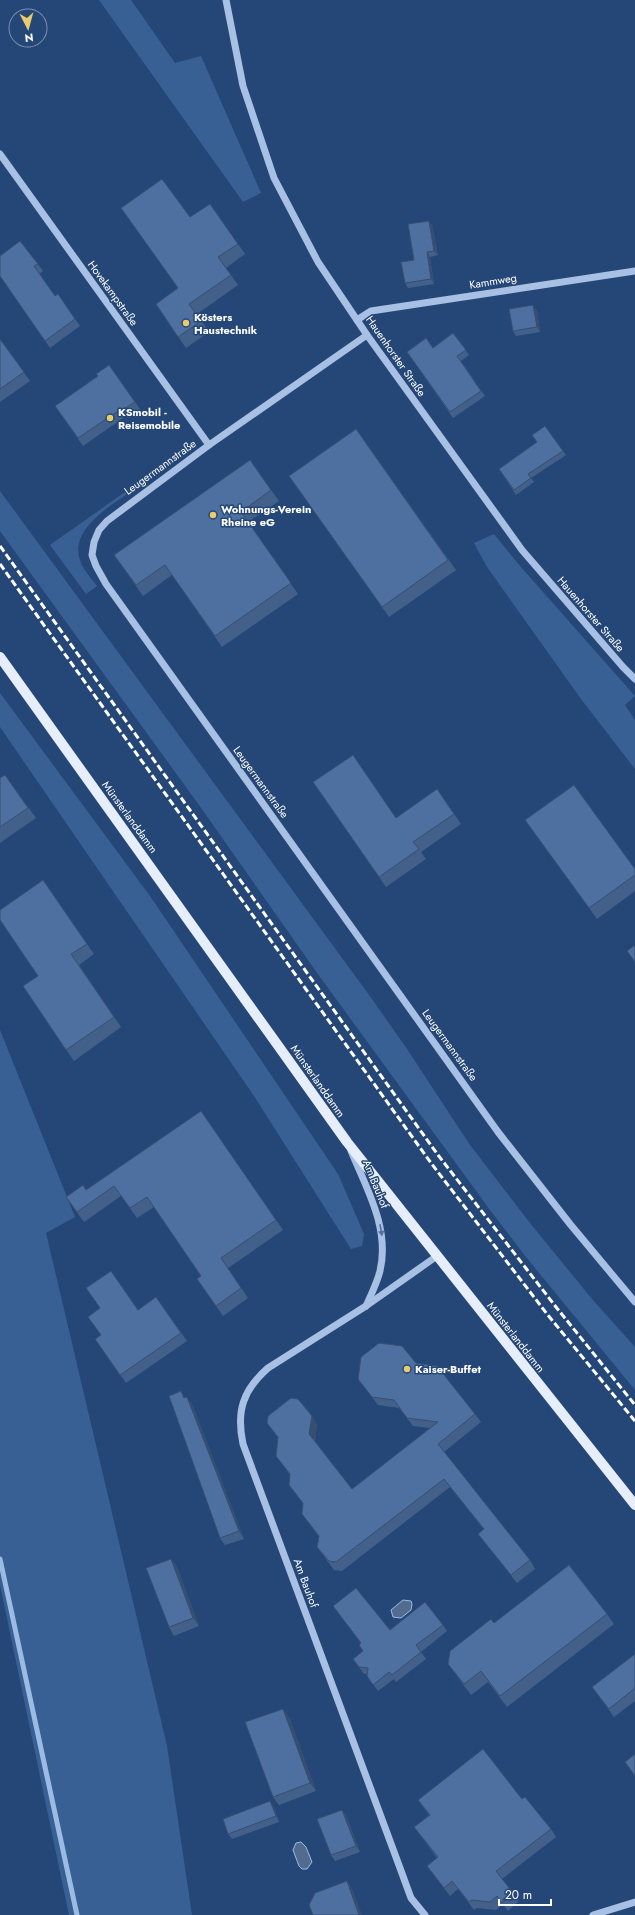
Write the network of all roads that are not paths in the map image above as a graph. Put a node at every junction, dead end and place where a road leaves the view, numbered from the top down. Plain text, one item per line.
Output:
1 (226, 0) edge
2 (0, 154) edge
3 (635, 271) edge
4 (357, 320) junction
5 (367, 335) junction
6 (209, 445) junction
7 (0, 657) edge
8 (635, 678) edge
9 (347, 1142) junction
10 (437, 1256) junction
11 (635, 1302) edge
12 (366, 1306) junction
13 (635, 1505) edge
14 (635, 1902) edge
15 (425, 1915) edge
16 (593, 1915) edge

1 - 4 street, Hauenhorster Straße
2 - 6 street, Hovekampstraße
3 - 4 street, Kammweg
4 - 5 street, Hauenhorster Straße
5 - 6 street, Leugermannstraße
5 - 8 street, Hauenhorster Straße
6 - 11 street, Leugermannstraße
7 - 9 main road, Münsterlanddamm
9 - 10 main road, Münsterlanddamm
9 -> 12 street, Am Bauhof
10 - 12 street, Am Bauhof
10 - 13 main road, Münsterlanddamm
12 - 15 street, Am Bauhof
14 - 16 street

